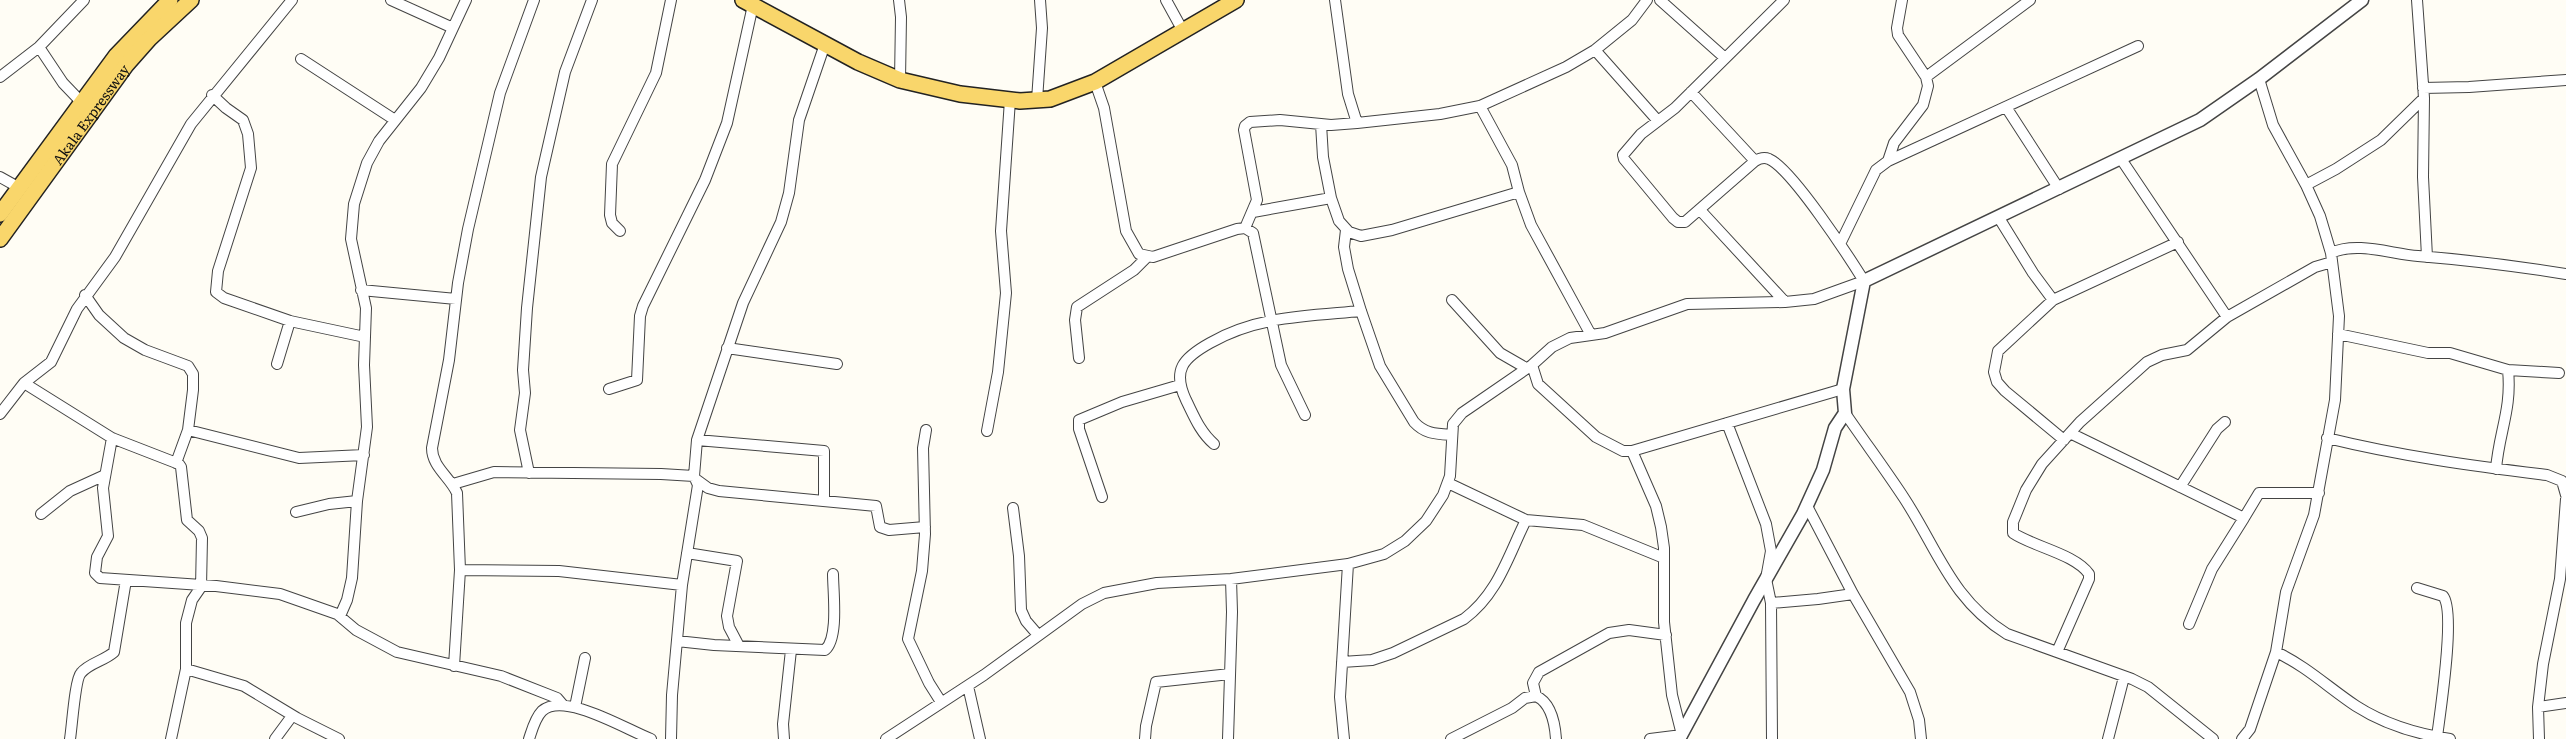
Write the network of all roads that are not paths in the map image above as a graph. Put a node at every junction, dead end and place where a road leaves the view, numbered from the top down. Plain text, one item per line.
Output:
1 (84, 0) edge
2 (170, 0) edge
3 (191, 0) edge
4 (292, 0) edge
5 (391, 0) edge
6 (466, 0) edge
7 (534, 0) edge
8 (592, 0) edge
9 (671, 0) edge
10 (898, 0) edge
11 (1040, 0) edge
12 (1166, 0) edge
13 (1236, 0) edge
14 (1335, 0) edge
15 (1646, 0) edge
16 (1660, 0) edge
17 (1784, 0) edge
18 (1902, 0) edge
19 (2030, 0) edge
20 (2362, 0) edge
21 (2417, 0) edge
22 (748, 3) edge
23 (453, 28) junction
24 (1183, 31) junction
25 (825, 44) junction
26 (2138, 46) dead end
27 (40, 47) junction
28 (1595, 50) junction
29 (1725, 58) junction
30 (301, 59) dead end
31 (0, 77) edge
32 (1926, 77) junction
33 (2259, 79) junction
34 (900, 80) junction
35 (2566, 80) edge
36 (1095, 82) junction
37 (1691, 92) junction
38 (2423, 93) junction
39 (212, 95) junction
40 (1010, 100) junction
41 (1037, 100) junction
42 (1480, 106) junction
43 (86, 108) junction
44 (2006, 108) junction
45 (395, 120) junction
46 (1658, 121) junction
47 (1357, 123) junction
48 (1321, 124) junction
49 (2121, 159) junction
50 (1755, 161) junction
51 (1888, 161) junction
52 (0, 177) edge
53 (2306, 185) junction
54 (18, 187) junction
55 (2059, 189) junction
56 (1518, 192) junction
57 (1331, 198) junction
58 (1700, 210) junction
59 (1253, 212) junction
60 (0, 214) edge
61 (1999, 218) junction
62 (1245, 228) junction
63 (1346, 230) junction
64 (620, 232) dead end
65 (0, 239) edge
66 (1840, 242) junction
67 (2178, 242) junction
68 (1148, 257) junction
69 (2427, 257) junction
70 (2332, 258) junction
71 (2566, 274) edge
72 (1864, 281) junction
73 (361, 290) junction
74 (86, 295) junction
75 (456, 299) junction
76 (1452, 300) dead end
77 (2053, 300) junction
78 (1786, 302) junction
79 (1361, 311) junction
80 (2227, 317) junction
81 (1271, 320) junction
82 (290, 321) junction
83 (2338, 334) junction
84 (1592, 335) junction
85 (365, 337) junction
86 (727, 348) junction
87 (1079, 358) dead end
88 (277, 364) dead end
89 (837, 364) dead end
90 (1529, 367) junction
91 (2508, 370) junction
92 (2559, 373) dead end
93 (24, 383) junction
94 (1180, 385) junction
95 (1843, 388) junction
96 (609, 389) dead end
97 (1844, 413) junction
98 (0, 414) edge
99 (1305, 415) dead end
100 (2224, 422) dead end
101 (1727, 423) junction
102 (188, 430) junction
103 (926, 430) dead end
104 (987, 431) dead end
105 (1452, 435) junction
106 (2067, 436) junction
107 (112, 438) junction
108 (2328, 438) junction
109 (697, 440) junction
110 (1214, 444) dead end
111 (1632, 451) junction
112 (364, 455) junction
113 (176, 463) junction
114 (2496, 469) junction
115 (529, 472) junction
116 (105, 475) junction
117 (695, 478) junction
118 (1448, 483) junction
119 (453, 484) junction
120 (2180, 487) junction
121 (2319, 493) junction
122 (2566, 495) edge
123 (1102, 497) dead end
124 (2566, 499) edge
125 (357, 501) junction
126 (824, 501) junction
127 (1807, 506) junction
128 (1013, 508) dead end
129 (296, 512) dead end
130 (41, 514) dead end
131 (2244, 518) junction
132 (1526, 520) junction
133 (925, 527) junction
134 (687, 553) junction
135 (1664, 558) junction
136 (1348, 564) junction
137 (460, 570) junction
138 (833, 574) dead end
139 (1231, 579) junction
140 (1766, 579) junction
141 (126, 580) junction
142 (682, 584) junction
143 (201, 587) junction
144 (2418, 588) dead end
145 (1853, 594) junction
146 (1771, 603) junction
147 (340, 616) junction
148 (2190, 624) dead end
149 (1038, 635) junction
150 (1666, 636) junction
151 (676, 641) junction
152 (739, 646) junction
153 (791, 650) junction
154 (2057, 652) junction
155 (2276, 652) junction
156 (585, 658) dead end
157 (1342, 662) junction
158 (454, 666) junction
159 (186, 668) junction
160 (1230, 674) junction
161 (2124, 677) junction
162 (968, 686) junction
163 (546, 694) junction
164 (1536, 696) junction
165 (942, 702) junction
166 (2566, 703) edge
167 (563, 705) junction
168 (575, 707) junction
169 (2538, 707) junction
170 (544, 710) junction
171 (292, 716) junction
172 (636, 737) edge
173 (1680, 737) edge
174 (2436, 737) junction
175 (669, 738) edge
176 (70, 739) edge
177 (171, 739) edge
178 (275, 739) edge
179 (339, 739) edge
180 (529, 739) edge
181 (651, 739) edge
182 (784, 739) edge
183 (886, 739) edge
184 (980, 739) edge
185 (1145, 739) edge
186 (1228, 739) edge
187 (1344, 739) edge
188 (1451, 739) edge
189 (1556, 739) edge
190 (1650, 739) edge
191 (1772, 739) edge
192 (1920, 739) edge
193 (2108, 739) edge
194 (2213, 739) edge
195 (2242, 739) edge
196 (2450, 739) edge
197 (2539, 739) edge

1 - 27 street
2 - 43 main road, Akala Expressway
3 - 43 main road, Akala Expressway
4 - 39 street
5 - 23 street
6 - 23 street
7 - 75 street
8 - 115 street
9 - 64 street
10 - 34 street
11 - 41 street
12 - 24 street
13 - 24 main road
14 - 47 street
15 - 28 street
16 - 29 street
17 - 29 street
18 - 32 street
19 - 32 street
20 - 33 street
21 - 38 street
22 - 25 main road
22 - 96 street
23 - 45 street
24 - 36 main road
25 - 34 main road
25 - 86 street
26 - 44 street
27 - 31 street
27 - 43 street
28 - 42 street
28 - 46 street
29 - 37 street
30 - 45 street
32 - 51 street
33 - 49 street
33 - 53 street
34 - 40 main road
35 - 38 street
36 - 41 main road
36 - 68 street
37 - 46 street
37 - 50 street
38 - 53 street
38 - 69 street
39 - 74 street
39 - 82 street
40 - 41 main road
40 - 104 street
42 - 47 street
42 - 56 street
43 - 54 main road, Akala Expressway
43 - 65 main road, Akala Expressway
44 - 51 street
44 - 55 street
45 - 73 street
46 - 58 street
47 - 48 street
48 - 57 street
48 - 59 street
49 - 55 street
49 - 67 street
50 - 58 street
50 - 66 street
51 - 66 street
52 - 54 street
53 - 70 street
54 - 60 main road, Akala Expressway
55 - 61 street
56 - 63 street
56 - 84 street
57 - 59 street
57 - 63 street
58 - 78 street
59 - 62 street
61 - 72 street
61 - 77 street
62 - 68 street
62 - 81 street
63 - 79 street
66 - 72 street
67 - 77 street
67 - 80 street
68 - 87 street
69 - 70 street
69 - 71 street
70 - 80 street
70 - 83 street
72 - 78 street
72 - 95 street
73 - 75 street
73 - 85 street
74 - 93 street
74 - 102 street
75 - 119 street
76 - 90 street
77 - 106 street
78 - 84 street
79 - 81 street
79 - 105 street
80 - 106 street
81 - 94 street
81 - 99 street
82 - 85 street
82 - 88 street
83 - 91 street
83 - 108 street
84 - 90 street
85 - 112 street
86 - 89 street
86 - 109 street
90 - 105 street
90 - 111 street
91 - 92 street
91 - 114 street
93 - 98 street
93 - 107 street
94 - 110 street
94 - 123 street
95 - 97 street
95 - 101 street
97 - 127 street
97 - 154 street
100 - 120 street
101 - 111 street
101 - 140 street
102 - 112 street
102 - 113 street
103 - 133 street
105 - 118 street
106 - 120 street
106 - 154 street
107 - 113 street
107 - 116 street
108 - 114 street
108 - 121 street
109 - 117 street
109 - 126 street
111 - 135 street
112 - 125 street
113 - 143 street
114 - 122 street
115 - 117 street
115 - 119 street
116 - 130 street
116 - 141 street
117 - 126 street
117 - 134 street
118 - 132 street
118 - 136 street
119 - 137 street
120 - 131 street
121 - 131 street
121 - 155 street
124 - 169 street
125 - 129 street
125 - 147 street
126 - 133 street
127 - 140 street
127 - 145 street
128 - 149 street
131 - 148 street
132 - 135 street
132 - 157 street
133 - 165 street
134 - 142 street
134 - 152 street
135 - 150 street
136 - 139 street
136 - 157 street
137 - 142 street
137 - 158 street
138 - 153 street
139 - 149 street
139 - 160 street
140 - 146 street
140 - 173 street
141 - 143 street
141 - 176 street
142 - 151 street
143 - 147 street
143 - 159 street
144 - 174 street
145 - 146 street
145 - 192 street
146 - 191 street
147 - 158 street
149 - 162 street
150 - 164 street
150 - 173 street
151 - 152 street
151 - 175 street
152 - 153 street
153 - 182 street
154 - 161 street
155 - 174 street
155 - 195 street
156 - 168 street
157 - 187 street
158 - 163 street
159 - 171 street
159 - 177 street
160 - 185 street
160 - 186 street
161 - 193 street
161 - 194 street
162 - 165 street
162 - 184 street
163 - 167 street
163 - 170 street
164 - 188 street
164 - 189 street
165 - 183 street
166 - 169 street
167 - 168 street
167 - 170 street
168 - 172 street
169 - 197 street
170 - 180 street
171 - 178 street
171 - 179 street
172 - 181 street
173 - 190 street
174 - 196 street

